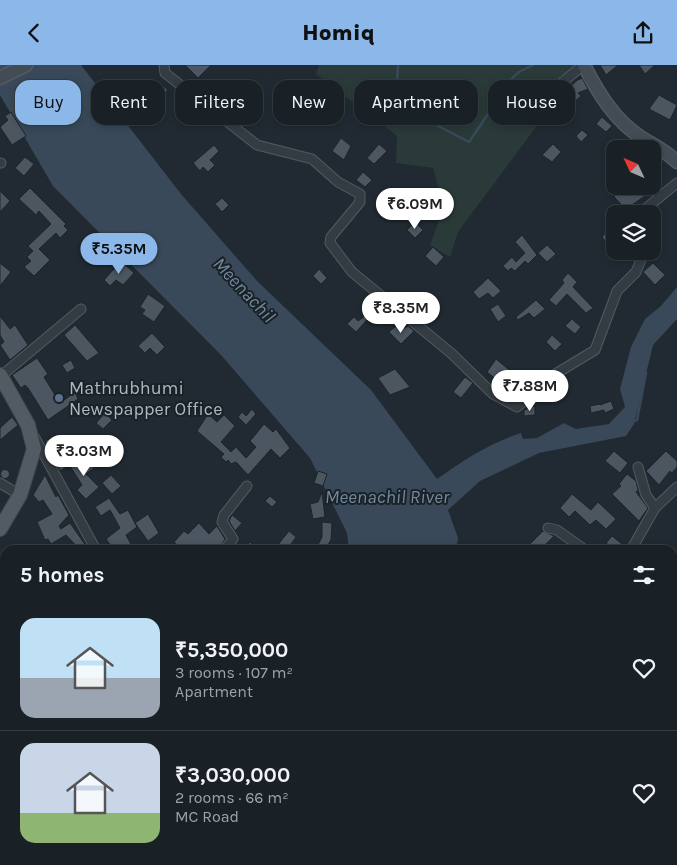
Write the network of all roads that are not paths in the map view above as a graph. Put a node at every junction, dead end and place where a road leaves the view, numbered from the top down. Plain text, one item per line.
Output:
1 (26, 65) edge
2 (164, 65) edge
3 (584, 65) edge
4 (0, 78) edge
5 (566, 80) edge
6 (677, 162) edge
7 (677, 183) edge
8 (650, 205) edge
9 (641, 260) edge
10 (81, 309) dead end
11 (0, 375) edge
12 (28, 425) junction
13 (638, 467) dead end
14 (0, 483) edge
15 (247, 486) dead end
16 (677, 487) edge
17 (20, 495) junction
18 (655, 508) junction
19 (548, 528) dead end
20 (0, 529) edge
21 (93, 545) edge
22 (228, 545) edge
23 (578, 545) edge
24 (634, 545) edge

1 - 4 main road
2 - 9 street
3 - 5 street
3 - 6 main road
7 - 8 street
10 - 11 street
11 - 12 main road
12 - 17 main road
12 - 21 street
13 - 18 street
14 - 17 street
15 - 22 street
16 - 18 street
17 - 20 main road
18 - 24 street
19 - 23 street

